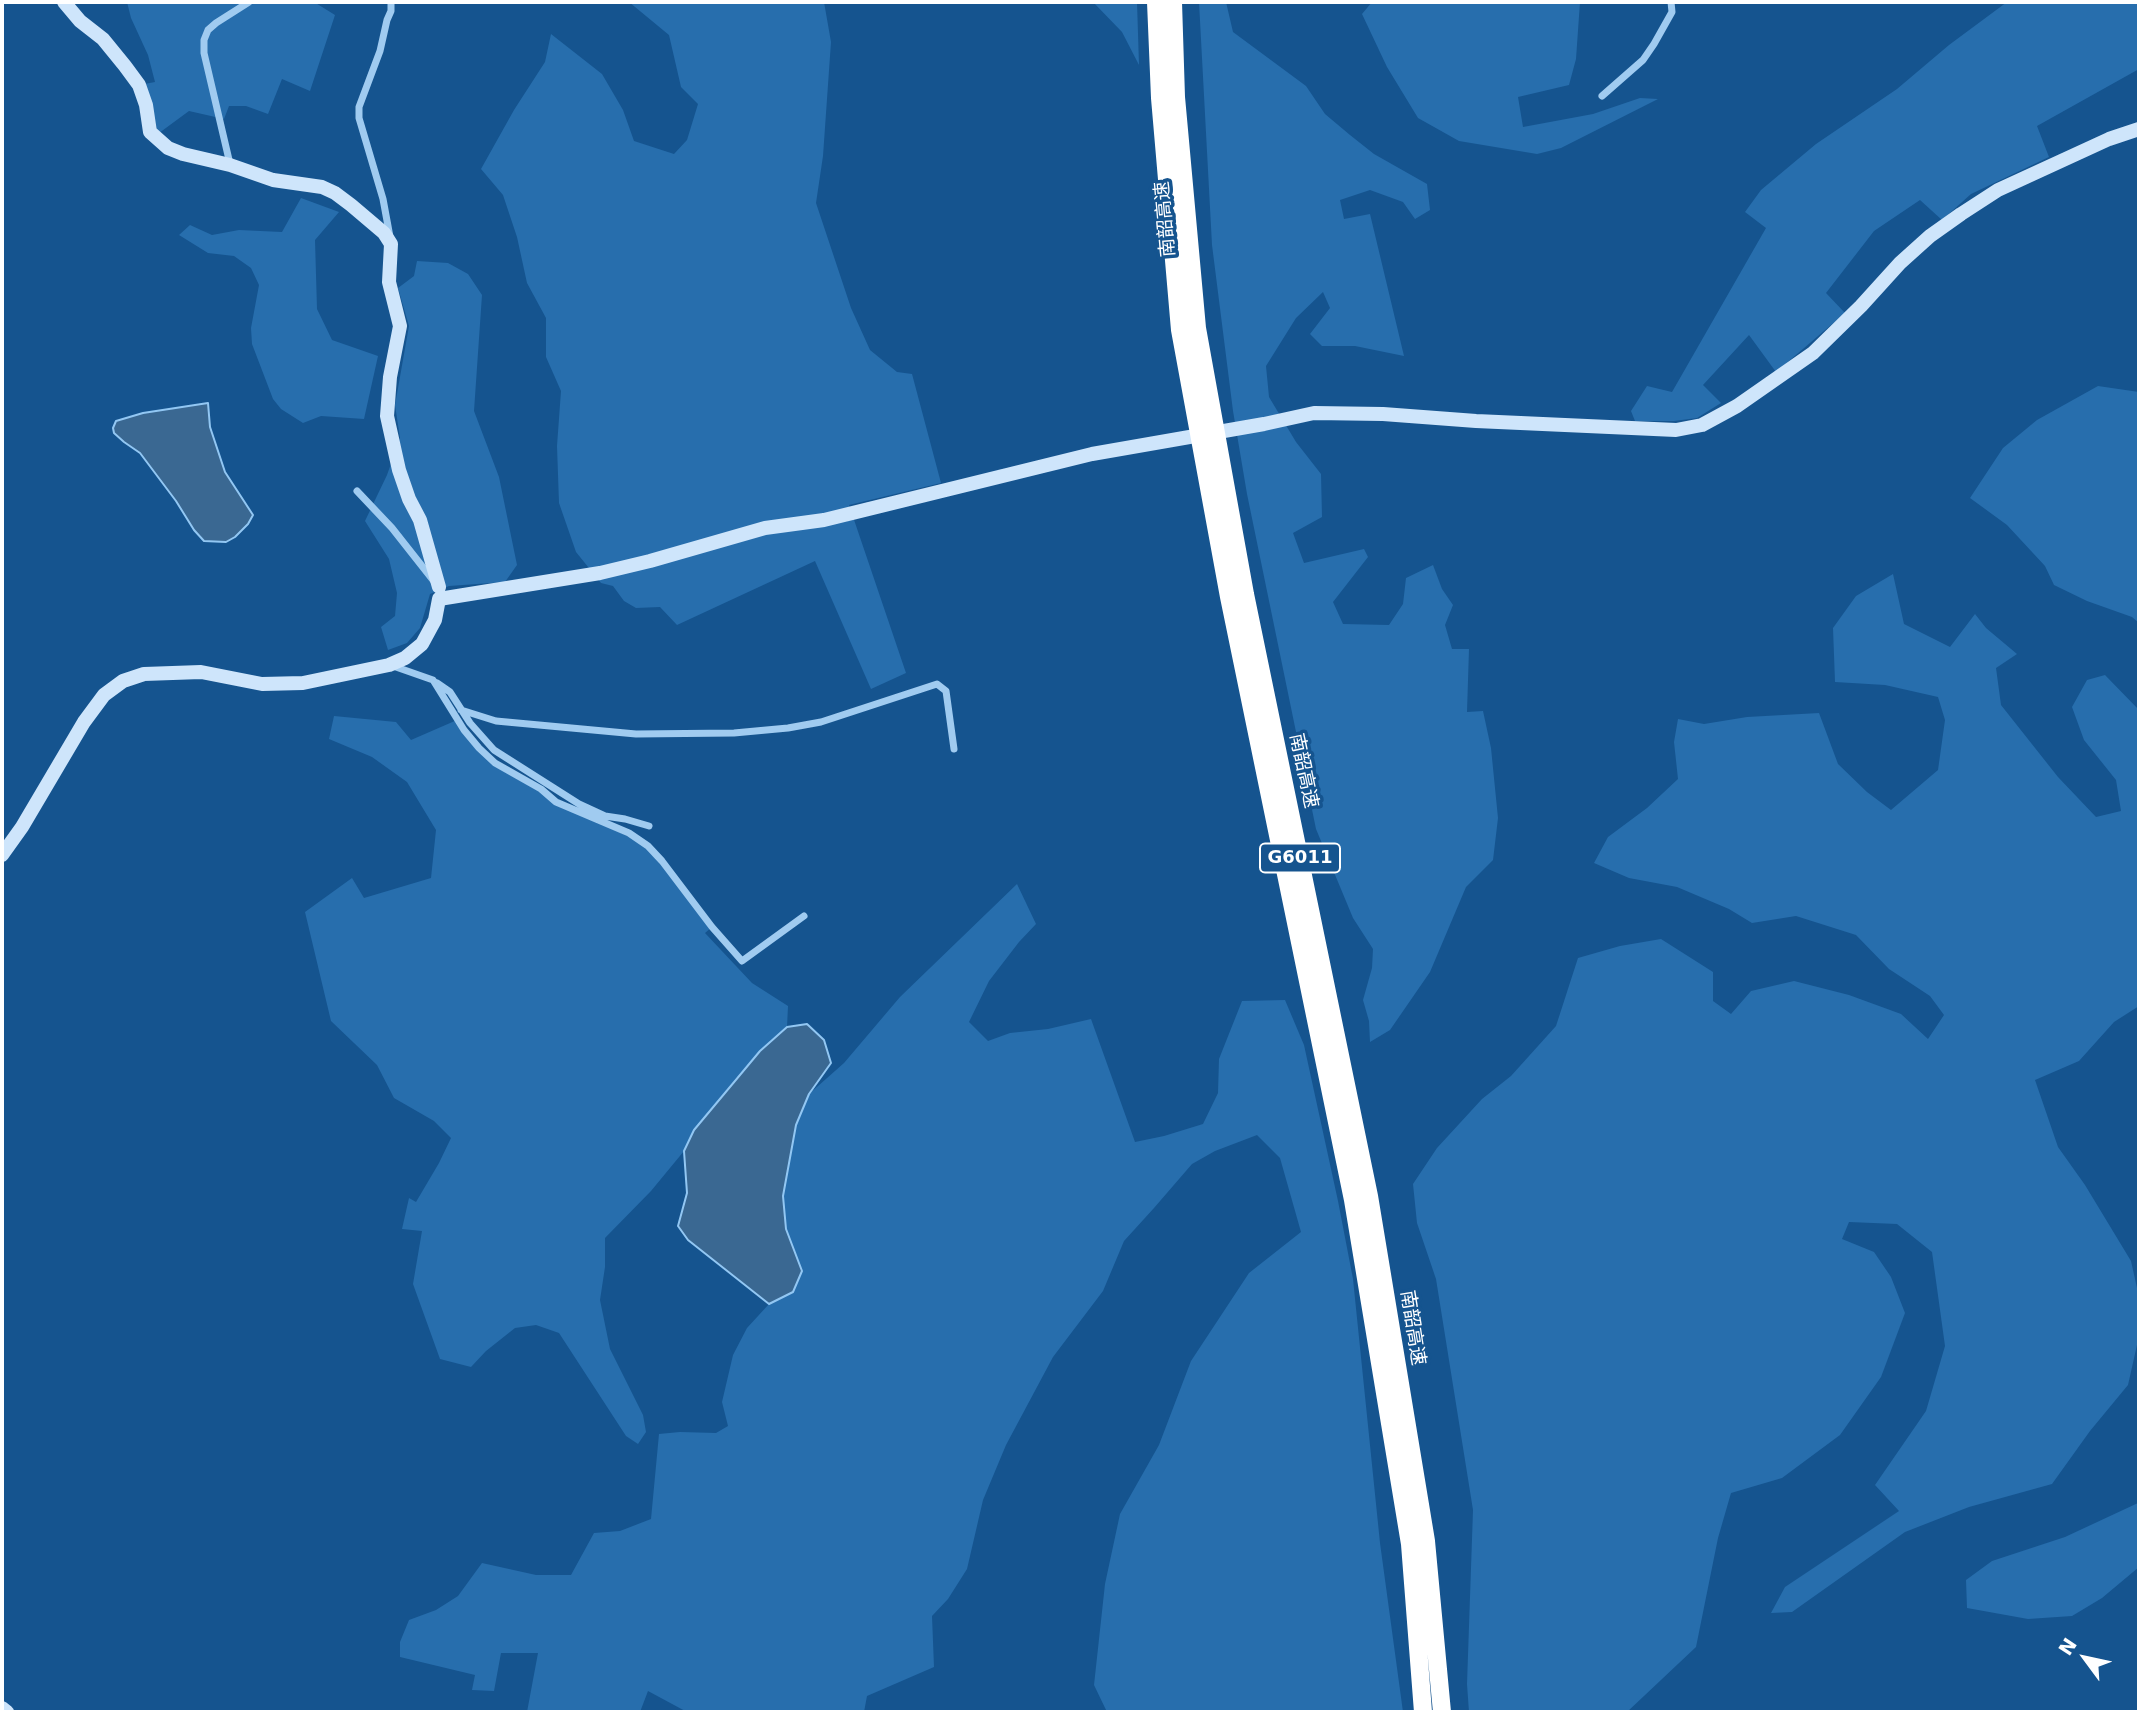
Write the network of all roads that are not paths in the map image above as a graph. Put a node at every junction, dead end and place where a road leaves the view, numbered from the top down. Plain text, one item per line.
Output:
1 (64, 2) edge
2 (249, 2) edge
3 (391, 2) edge
4 (1156, 2) edge
5 (1173, 2) edge
6 (1671, 2) edge
7 (1602, 96) dead end
8 (2139, 129) edge
9 (230, 165) junction
10 (391, 244) junction
11 (356, 491) dead end
12 (439, 593) junction
13 (389, 665) junction
14 (433, 680) junction
15 (461, 710) junction
16 (954, 749) dead end
17 (649, 826) dead end
18 (2, 855) edge
19 (804, 916) dead end
20 (2, 1708) edge
21 (7, 1712) edge
22 (1423, 1712) edge
23 (1442, 1712) edge

1 - 9 street
2 - 9 street
3 - 10 street
4 - 22 highway, 南韶高速 / G6011
5 - 23 highway, 南韶高速 / G6011
6 - 7 street
8 - 12 street
9 - 10 street
10 - 12 street
11 - 12 street
12 - 13 street
13 - 14 street
13 - 18 street
14 - 15 street
14 - 19 street
15 - 16 street
15 - 17 street
20 - 21 street

